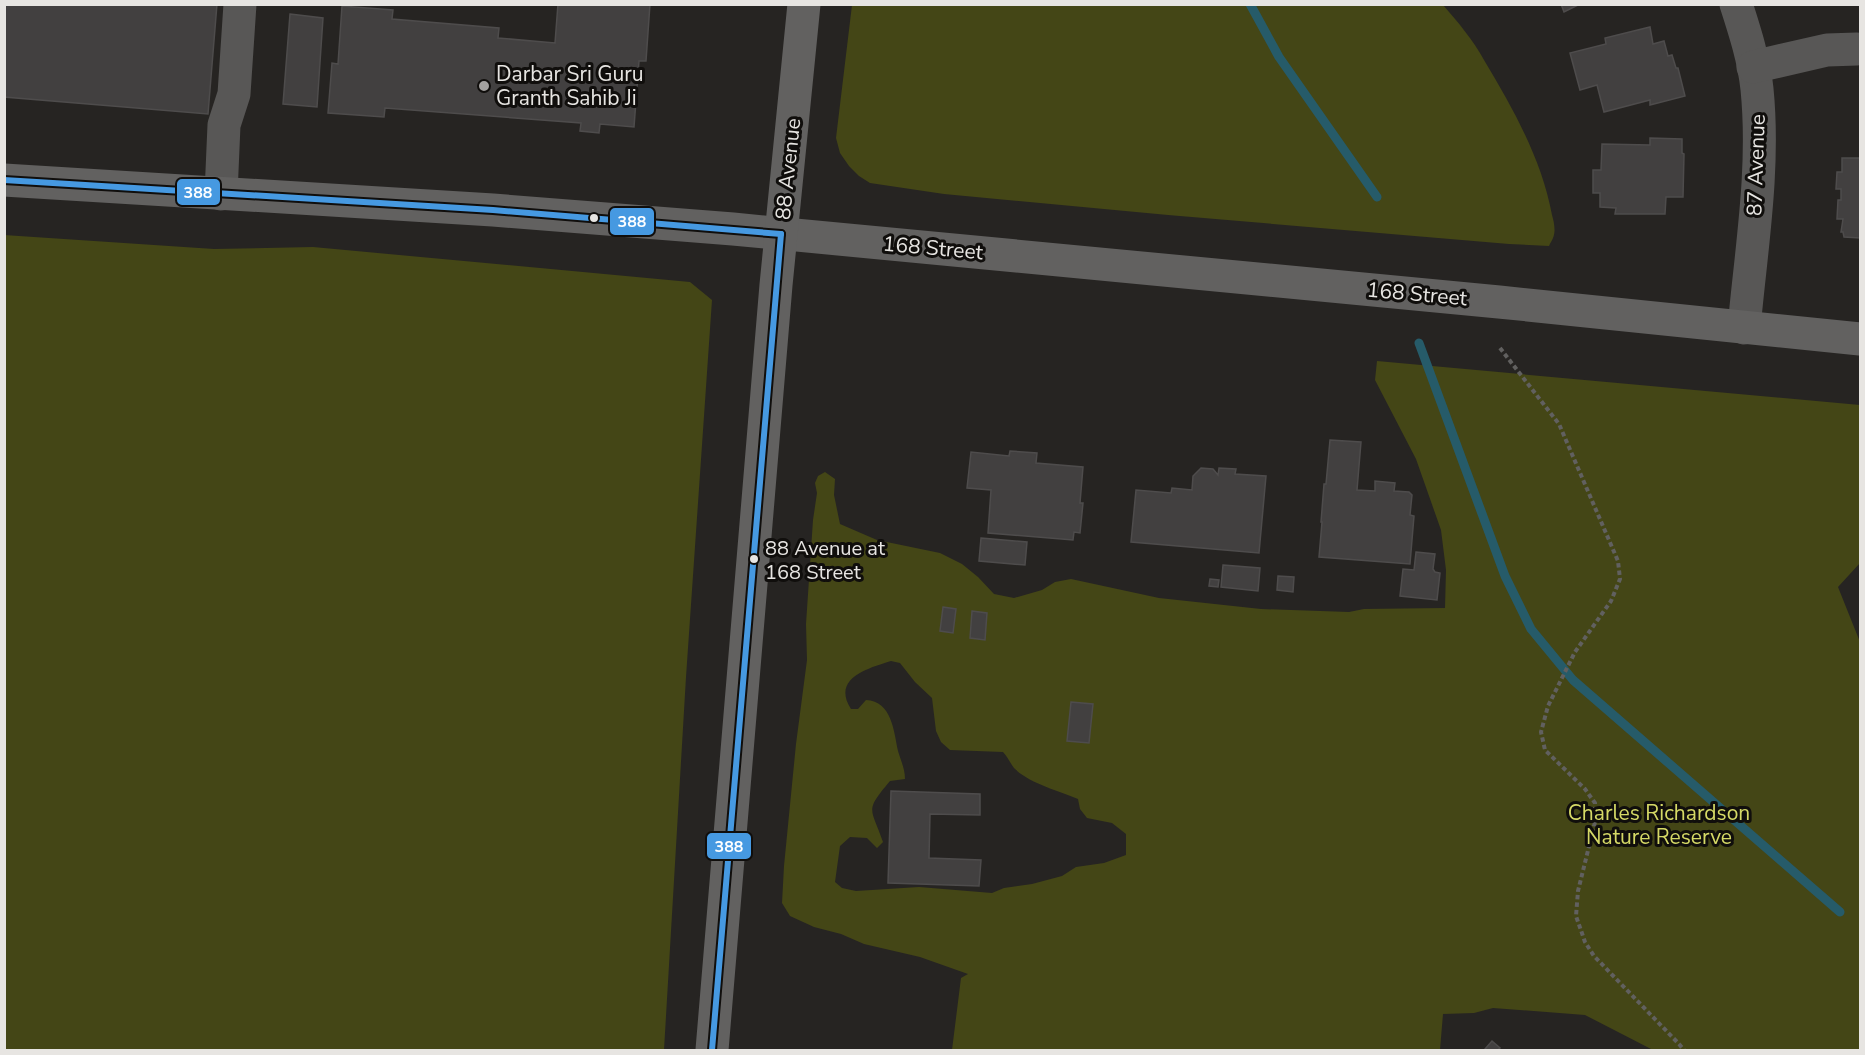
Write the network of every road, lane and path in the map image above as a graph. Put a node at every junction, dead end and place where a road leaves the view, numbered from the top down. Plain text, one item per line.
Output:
1 (240, 4) edge
2 (804, 4) edge
3 (1736, 4) edge
4 (1859, 49) edge
5 (1753, 67) junction
6 (4, 180) edge
7 (221, 194) junction
8 (781, 234) junction
9 (1744, 328) junction
10 (1860, 339) edge
11 (1500, 348) dead end
12 (712, 1050) edge
13 (1684, 1050) edge

1 - 7 street
2 - 8 main road, 88 Avenue
3 - 5 street, 87 Avenue
4 - 5 street
5 - 9 street, 87 Avenue
6 - 7 main road, 168 Street
7 - 8 main road, 168 Street
8 - 9 main road, 168 Street
8 - 12 main road, 88 Avenue
9 - 10 main road, 168 Street
11 - 13 path

